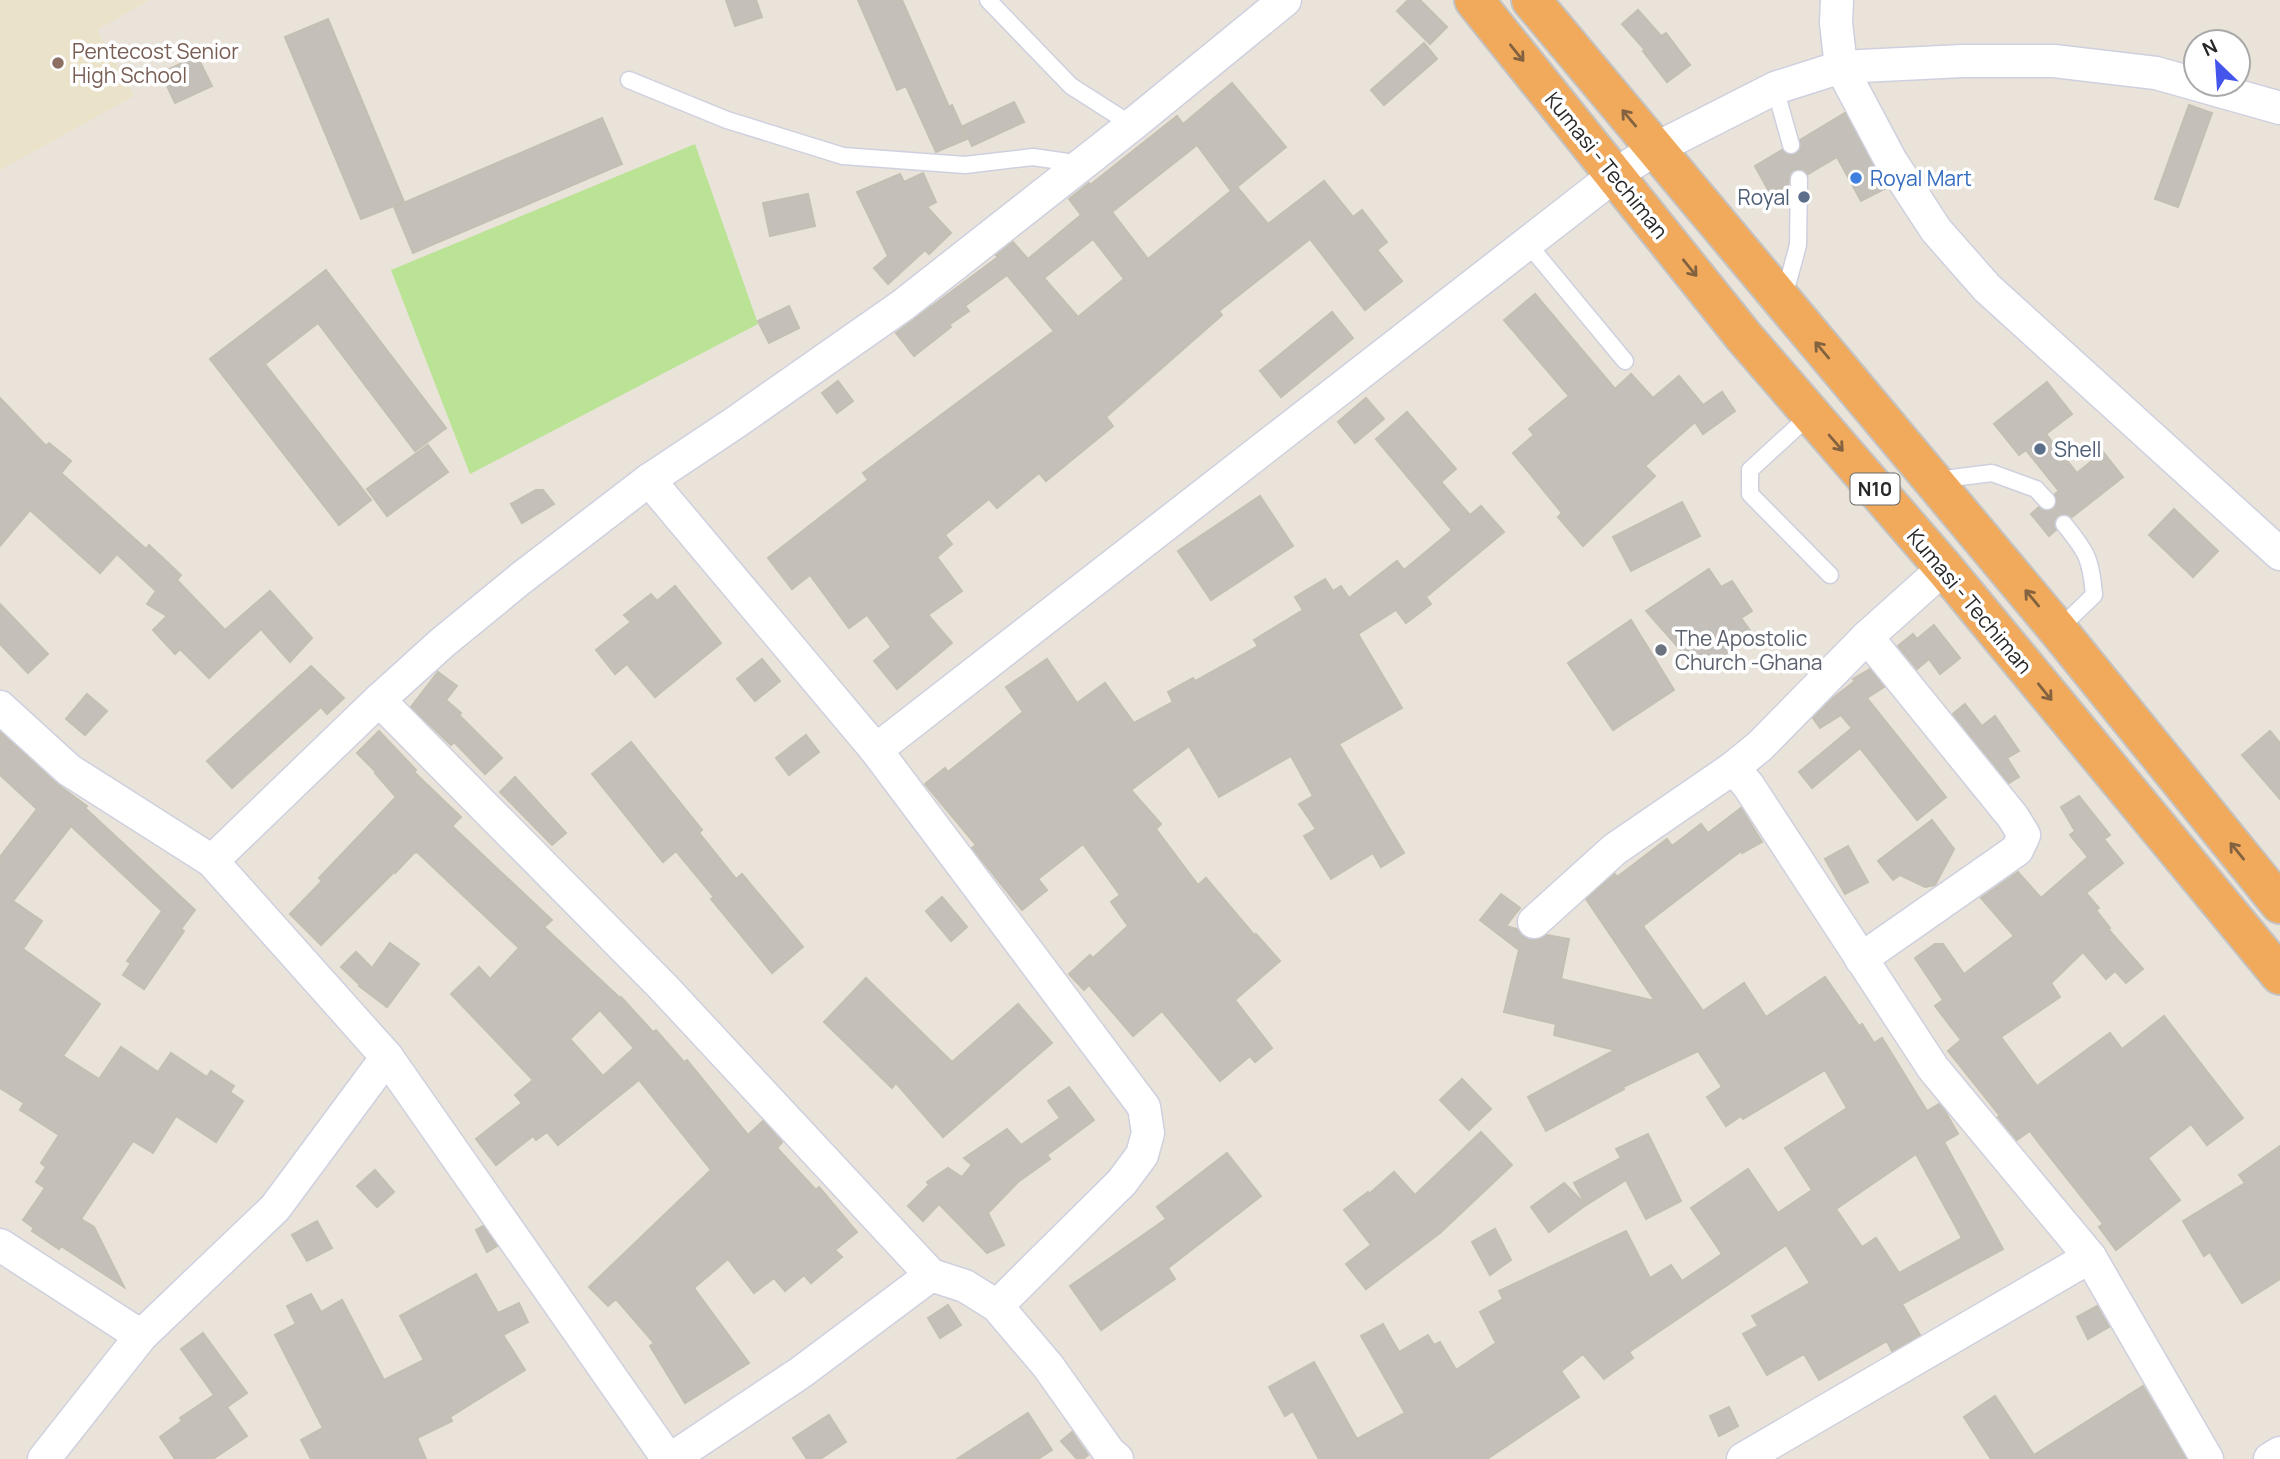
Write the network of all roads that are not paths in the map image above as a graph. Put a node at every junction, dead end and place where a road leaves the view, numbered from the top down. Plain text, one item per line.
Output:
1 (988, 0) edge
2 (1285, 0) edge
3 (1474, 0) edge
4 (1531, 0) edge
5 (1837, 0) edge
6 (1841, 67) junction
7 (629, 80) dead end
8 (1775, 88) junction
9 (2280, 107) edge
10 (1132, 125) junction
11 (1791, 145) dead end
12 (1655, 149) junction
13 (1083, 164) junction
14 (1615, 175) junction
15 (1799, 179) dead end
16 (1528, 244) junction
17 (1782, 303) junction
18 (1625, 361) dead end
19 (1811, 414) junction
20 (649, 480) junction
21 (1932, 481) junction
22 (2047, 501) dead end
23 (2064, 524) dead end
24 (2280, 554) edge
25 (1944, 568) junction
26 (1830, 575) dead end
27 (2058, 630) junction
28 (1867, 637) junction
29 (379, 700) junction
30 (0, 707) edge
31 (876, 750) junction
32 (1733, 768) junction
33 (212, 860) junction
34 (2280, 904) edge
35 (1534, 922) dead end
36 (1861, 959) junction
37 (2280, 975) edge
38 (387, 1057) junction
39 (0, 1245) edge
40 (2090, 1256) junction
41 (931, 1275) junction
42 (998, 1306) junction
43 (141, 1336) junction
44 (2280, 1453) edge
45 (1109, 1457) edge
46 (44, 1459) edge
47 (670, 1459) edge
48 (1743, 1459) edge
49 (2207, 1459) edge
50 (2270, 1459) edge

1 - 10 lane
2 - 10 street
3 -> 14 highway, Kumasi - Techiman / N10
12 -> 4 highway, N10
5 - 6 street
6 - 8 street
6 - 9 street
6 - 24 street
7 - 13 lane
8 - 11 lane
8 - 12 street
10 - 13 street
12 - 14 street
12 - 17 highway, N10
13 - 20 street
14 - 16 street
14 -> 19 highway, Kumasi - Techiman / N10
15 - 17 lane
16 - 18 lane
16 - 31 street
21 -> 17 highway, N10
19 -> 25 highway, Kumasi - Techiman / N10
19 - 26 lane
20 - 29 street
20 - 31 street
21 - 22 lane
27 -> 21 highway, N10
23 - 27 lane
25 - 28 street
25 -> 37 highway, Kumasi - Techiman / N10
34 -> 27 highway, N10
28 - 32 street
28 - 36 street
29 - 33 street
29 - 41 street
30 - 33 street
31 - 42 street
32 - 35 street
32 - 36 street
33 - 38 street
36 - 40 street
38 - 43 street
38 - 47 street
39 - 43 street
40 - 48 street
40 - 49 street
41 - 42 street
41 - 47 street
42 - 45 street
43 - 46 street
44 - 50 street

